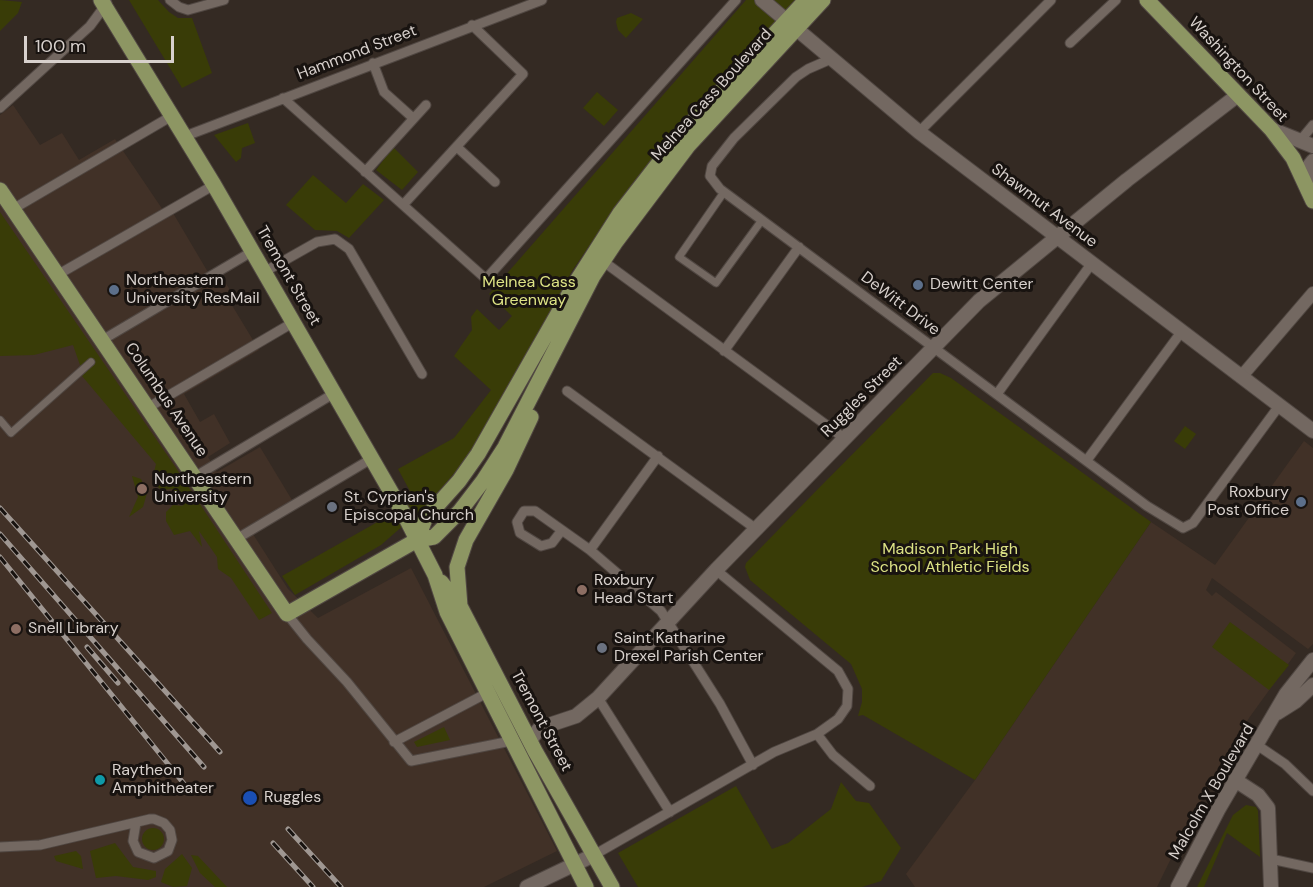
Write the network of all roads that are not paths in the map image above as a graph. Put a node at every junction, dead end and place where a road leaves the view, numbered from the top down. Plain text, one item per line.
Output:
1 (170, 0) edge
2 (224, 0) edge
3 (542, 0) edge
4 (736, 0) edge
5 (762, 0) edge
6 (806, 0) edge
7 (824, 0) edge
8 (1051, 0) edge
9 (1116, 0) edge
10 (1147, 0) edge
11 (105, 2) edge
12 (472, 25) junction
13 (791, 25) junction
14 (1070, 43) dead end
15 (831, 59) junction
16 (373, 63) junction
17 (1238, 95) junction
18 (283, 98) junction
19 (426, 105) dead end
20 (0, 108) edge
21 (170, 117) junction
22 (413, 118) junction
23 (1313, 125) edge
24 (1271, 129) junction
25 (919, 132) junction
26 (183, 137) junction
27 (1299, 142) junction
28 (1313, 146) edge
29 (458, 148) junction
30 (1313, 161) edge
31 (365, 172) junction
32 (495, 182) dead end
33 (1306, 183) junction
34 (214, 185) junction
35 (0, 190) edge
36 (724, 192) junction
37 (1313, 201) edge
38 (403, 206) junction
39 (13, 208) junction
40 (762, 220) junction
41 (1058, 237) junction
42 (799, 247) junction
43 (253, 251) junction
44 (598, 257) junction
45 (1092, 263) junction
46 (264, 272) junction
47 (59, 274) junction
48 (1313, 293) edge
49 (294, 322) junction
50 (1182, 331) junction
51 (565, 332) junction
52 (104, 339) junction
53 (933, 347) junction
54 (724, 351) junction
55 (91, 362) dead end
56 (422, 374) dead end
57 (1241, 377) junction
58 (567, 391) dead end
59 (333, 394) junction
60 (997, 394) junction
61 (1279, 406) junction
62 (149, 407) junction
63 (0, 420) edge
64 (1313, 431) edge
65 (844, 438) junction
66 (658, 456) junction
67 (371, 459) junction
68 (1087, 460) junction
69 (196, 476) junction
70 (756, 529) junction
71 (561, 530) junction
72 (238, 538) junction
73 (417, 540) junction
74 (590, 550) junction
75 (716, 570) junction
76 (435, 575) junction
77 (460, 606) junction
78 (287, 614) junction
79 (668, 621) junction
80 (1313, 660) edge
81 (1313, 685) edge
82 (487, 693) junction
83 (598, 698) junction
84 (1276, 713) junction
85 (817, 734) junction
86 (530, 740) junction
87 (512, 741) junction
88 (394, 742) junction
89 (1257, 744) junction
90 (753, 765) junction
91 (1235, 780) junction
92 (870, 786) dead end
93 (1313, 791) edge
94 (670, 812) junction
95 (136, 823) junction
96 (0, 847) edge
97 (594, 855) junction
98 (1271, 859) junction
99 (574, 864) junction
100 (1313, 868) edge
101 (527, 887) edge
102 (586, 887) edge
103 (612, 887) edge
104 (1178, 887) edge
105 (1271, 887) edge

1 - 2 street
3 - 12 street, Hammond Street
4 - 38 street
5 - 13 main road, Shawmut Avenue
6 - 13 main road, Melnea Cass Boulevard
7 - 13 main road, Melnea Cass Boulevard
8 - 25 street
9 - 14 street
10 - 17 main road, Washington Street
11 - 20 street
11 - 21 main road, Tremont Street
12 - 16 street, Hammond Street
12 - 29 street
13 - 15 main road, Shawmut Avenue
13 - 44 main road, Melnea Cass Boulevard
15 - 25 main road, Shawmut Avenue
15 - 36 street, DeWitt Drive
16 - 18 street, Hammond Street
16 - 22 street
17 - 24 main road, Washington Street
17 - 41 main road, Ruggles Street
18 - 26 street, Hammond Street
18 - 31 street
19 - 22 street
21 - 26 main road, Tremont Street
21 - 39 street
22 - 31 street
23 - 27 street
24 - 27 main road
24 - 33 main road, Washington Street
25 - 41 main road, Shawmut Avenue
26 - 34 main road, Tremont Street
27 - 28 main road
29 - 32 street
29 - 38 street
30 - 33 main road
31 - 38 street
33 - 37 main road, Washington Street
34 - 43 main road, Tremont Street
34 - 47 street
35 - 39 main road, Columbus Avenue
36 - 40 street, DeWitt Drive
36 - 40 street
39 - 47 main road, Columbus Avenue
40 - 42 street, DeWitt Drive
41 - 45 main road, Shawmut Avenue
41 - 53 main road, Ruggles Street
42 - 53 street, DeWitt Drive
42 - 54 street
43 - 46 main road, Tremont Street
43 - 52 street
44 - 51 main road, Melnea Cass Boulevard
44 - 54 street
44 - 73 main road, Melnea Cass Boulevard
45 - 50 main road, Shawmut Avenue
45 - 60 street
46 - 49 main road, Tremont Street
46 - 56 street
47 - 52 main road, Columbus Avenue
48 - 57 street
49 - 59 main road, Tremont Street
49 - 62 street
50 - 57 main road, Shawmut Avenue
50 - 68 street
51 - 73 main road, Melnea Cass Boulevard
51 - 77 main road
52 - 62 main road, Columbus Avenue
53 - 60 street, DeWitt Drive
53 - 65 main road, Ruggles Street
54 - 65 street
55 - 63 street
57 - 61 main road, Shawmut Avenue
58 - 66 street
59 - 67 main road, Tremont Street
59 - 69 street
60 - 68 street, DeWitt Drive
61 - 64 main road, Shawmut Avenue
61 - 68 street, DeWitt Drive
62 - 69 main road, Columbus Avenue
65 - 70 main road, Ruggles Street
66 - 70 street
66 - 74 street
67 - 72 street
67 - 73 main road, Tremont Street
69 - 72 main road, Columbus Avenue
70 - 75 main road, Ruggles Street
71 - 71 street
71 - 74 street
72 - 78 main road, Columbus Avenue
73 - 76 main road, Tremont Street
73 - 78 main road, Melnea Cass Boulevard
74 - 79 street
75 - 79 main road, Ruggles Street
75 - 85 street
76 - 77 main road, Tremont Street
76 - 82 main road, Tremont Street
77 - 86 main road, Tremont Street
78 - 88 street, Columbus Avenue
79 - 83 main road, Ruggles Street
79 - 90 street
80 - 84 main road, Malcolm X Boulevard
81 - 84 main road, Malcolm X Boulevard
82 - 87 main road, Tremont Street
82 - 88 street
83 - 86 main road, Ruggles Street
83 - 94 street
84 - 89 main road, Malcolm X Boulevard
85 - 90 street
85 - 92 street
86 - 97 main road, Tremont Street
87 - 88 street, Columbus Avenue
87 - 99 main road, Tremont Street
89 - 91 main road, Malcolm X Boulevard
89 - 93 street
90 - 94 street
91 - 98 main road
91 - 104 main road, Malcolm X Boulevard
94 - 97 street
95 - 95 street
95 - 96 street
97 - 99 main road
97 - 103 main road, Tremont Street
98 - 100 street
98 - 105 main road
99 - 101 main road
99 - 102 main road, Tremont Street

